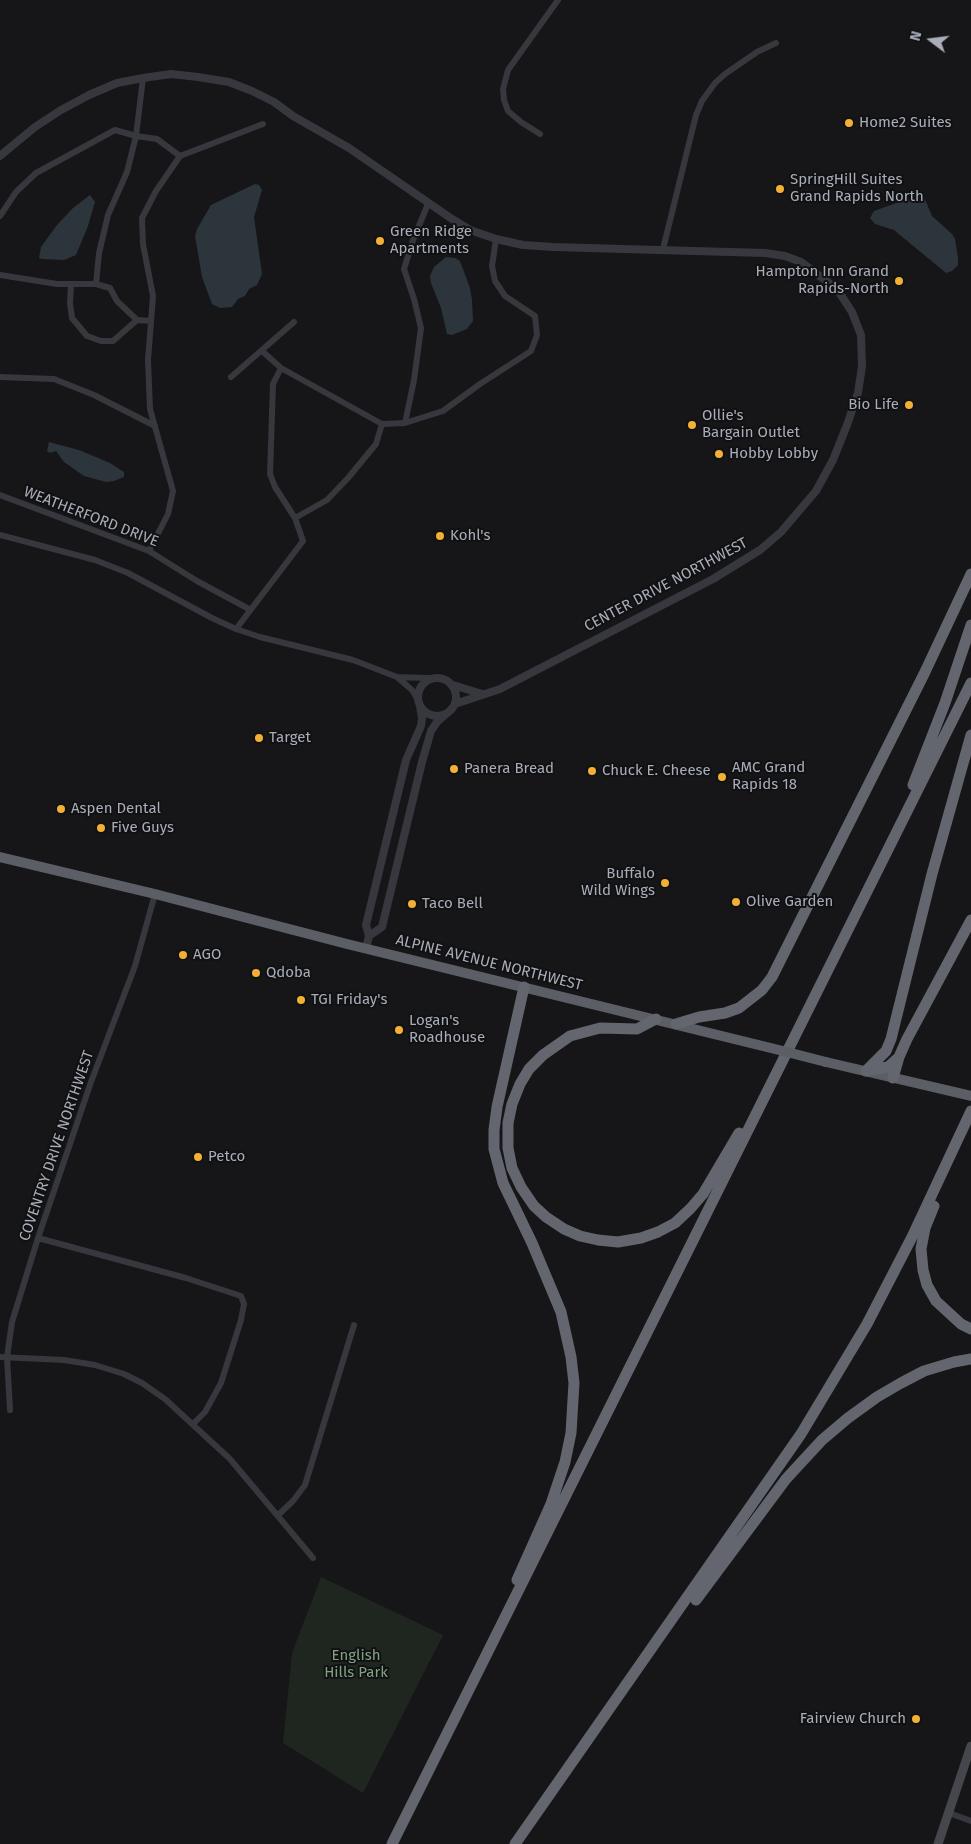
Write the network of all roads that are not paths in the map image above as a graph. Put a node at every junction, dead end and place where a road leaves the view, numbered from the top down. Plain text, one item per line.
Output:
1 (558, 0) edge
2 (776, 42) dead end
3 (143, 78) junction
4 (263, 124) dead end
5 (540, 134) dead end
6 (136, 136) junction
7 (0, 156) edge
8 (180, 156) junction
9 (428, 204) junction
10 (0, 216) edge
11 (496, 239) junction
12 (663, 249) junction
13 (0, 275) edge
14 (71, 284) junction
15 (96, 284) junction
16 (137, 320) junction
17 (151, 321) junction
18 (294, 322) dead end
19 (262, 350) junction
20 (281, 368) junction
21 (0, 377) edge
22 (231, 377) dead end
23 (405, 423) junction
24 (382, 424) junction
25 (155, 426) junction
26 (0, 495) edge
27 (295, 518) junction
28 (0, 535) edge
29 (150, 551) junction
30 (971, 574) edge
31 (249, 609) junction
32 (971, 625) edge
33 (236, 629) junction
34 (397, 678) junction
35 (430, 678) junction
36 (971, 682) edge
37 (453, 685) junction
38 (484, 694) junction
39 (419, 703) junction
40 (455, 704) junction
41 (447, 713) junction
42 (971, 735) edge
43 (895, 834) junction
44 (0, 857) edge
45 (155, 894) junction
46 (971, 920) edge
47 (369, 936) junction
48 (366, 948) junction
49 (524, 987) junction
50 (656, 1019) junction
51 (676, 1024) junction
52 (899, 1057) junction
53 (866, 1071) junction
54 (893, 1078) junction
55 (971, 1096) edge
56 (760, 1107) junction
57 (971, 1111) edge
58 (943, 1170) junction
59 (38, 1238) junction
60 (354, 1325) dead end
61 (971, 1329) edge
62 (4, 1357) edge
63 (971, 1359) edge
64 (10, 1410) dead end
65 (193, 1424) junction
66 (278, 1515) junction
67 (313, 1558) dead end
68 (662, 1635) junction
69 (490, 1650) junction
70 (971, 1746) edge
71 (949, 1813) junction
72 (971, 1821) edge
73 (392, 1844) edge
74 (516, 1844) edge
75 (938, 1844) edge

1 - 5 street
2 - 12 street
3 - 6 street
3 - 7 street, CENTER DRIVE NORTHWEST
3 - 9 street, CENTER DRIVE NORTHWEST
4 - 8 street
6 - 8 street
6 - 10 street
6 - 15 street
8 - 17 street
9 - 11 street, CENTER DRIVE NORTHWEST
9 - 23 street
11 - 12 street, CENTER DRIVE NORTHWEST
11 - 23 street
12 - 38 street, CENTER DRIVE NORTHWEST
13 - 14 street
14 - 15 street
14 - 16 street
15 - 16 street
16 - 17 street
17 - 25 street
18 - 19 street
19 - 20 street
19 - 22 street
20 - 24 street
20 - 27 street
21 - 25 street
23 - 24 street
24 - 27 street
25 - 29 street
26 - 29 street, WEATHERFORD DRIVE
27 - 31 street
28 - 33 street
29 - 31 street, WEATHERFORD DRIVE
30 - 51 highway
31 - 33 street
32 - 43 highway
33 - 34 street
34 - 35 street
34 - 39 street
35 - 37 street
35 - 39 street
36 - 43 highway
37 - 38 street
37 - 40 street
38 - 40 street, CENTER DRIVE NORTHWEST
39 - 41 street
39 - 47 street
40 - 41 street
41 - 47 street
42 - 53 highway
43 - 56 highway
44 - 45 highway, ALPINE AVENUE NORTHWEST
45 - 48 highway, ALPINE AVENUE NORTHWEST
45 - 59 street, COVENTRY DRIVE NORTHWEST
46 - 52 highway
47 - 48 street
48 - 49 highway, ALPINE AVENUE NORTHWEST
49 - 50 highway, ALPINE AVENUE NORTHWEST
49 - 69 highway
50 - 51 highway, ALPINE AVENUE NORTHWEST
50 - 56 highway
51 - 53 highway, ALPINE AVENUE NORTHWEST, bridge
52 - 53 highway
52 - 54 highway
53 - 54 highway, ALPINE AVENUE NORTHWEST
54 - 55 highway, ALPINE AVENUE NORTHWEST
56 - 69 highway
57 - 58 highway
58 - 61 highway
58 - 68 highway
59 - 62 street, COVENTRY DRIVE NORTHWEST
59 - 65 street
60 - 66 street
62 - 64 street, COVENTRY DRIVE NORTHWEST
62 - 65 street
63 - 68 highway
65 - 66 street
66 - 67 street
68 - 74 highway
69 - 73 highway
70 - 71 main road
71 - 72 street
71 - 75 main road

